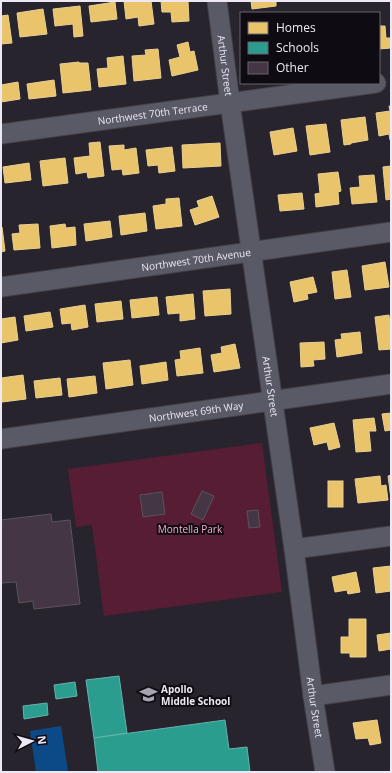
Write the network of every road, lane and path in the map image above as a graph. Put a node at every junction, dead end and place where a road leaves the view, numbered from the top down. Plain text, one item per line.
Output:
1 (217, 1) edge
2 (391, 81) edge
3 (380, 83) edge
4 (369, 84) edge
5 (230, 103) junction
6 (1, 134) edge
7 (391, 232) edge
8 (251, 251) junction
9 (1, 287) edge
10 (391, 384) edge
11 (272, 401) junction
12 (1, 439) edge
13 (391, 536) edge
14 (294, 549) junction
15 (391, 686) edge
16 (313, 696) junction
17 (325, 772) edge

1 - 5 street, Arthur Street
2 - 3 street
4 - 5 street, Northwest 70th Terrace
5 - 6 street, Northwest 70th Terrace
5 - 8 street, Arthur Street
7 - 8 street, Northwest 70th Avenue
8 - 9 street, Northwest 70th Avenue
8 - 11 street, Arthur Street
10 - 11 street, Northwest 69th Way
11 - 12 street, Northwest 69th Way
11 - 14 street, Arthur Street
13 - 14 street
14 - 16 street, Arthur Street
15 - 16 street
16 - 17 street, Arthur Street

